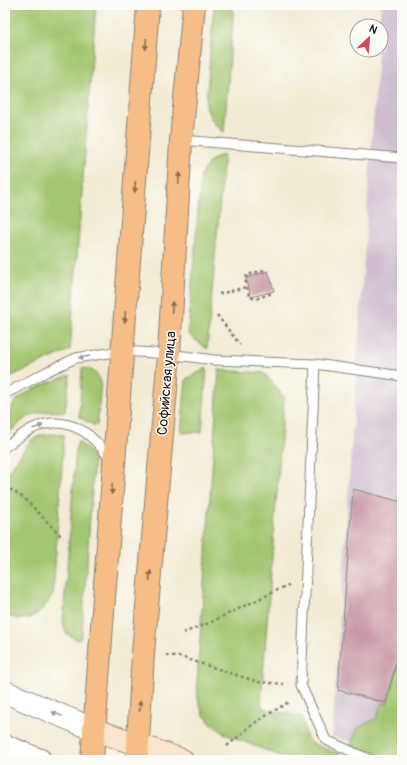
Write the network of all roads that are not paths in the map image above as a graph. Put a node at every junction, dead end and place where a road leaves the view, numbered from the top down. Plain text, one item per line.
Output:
1 (148, 5) edge
2 (194, 5) edge
3 (181, 140) junction
4 (402, 158) edge
5 (122, 351) junction
6 (169, 354) junction
7 (315, 364) junction
8 (402, 376) edge
9 (5, 394) edge
10 (5, 447) edge
11 (114, 463) junction
12 (5, 692) edge
13 (93, 728) junction
14 (5, 746) edge
15 (137, 752) edge
16 (40, 760) edge
17 (92, 760) edge
18 (182, 760) edge
19 (371, 760) edge

1 -> 5 main road
2 - 3 main road, Софийская улица
3 - 4 lane
6 -> 3 main road, Софийская улица
5 - 6 lane
5 -> 9 lane
5 - 11 main road
6 - 7 lane
15 -> 6 main road, Софийская улица
7 - 8 lane
7 - 19 lane
10 -> 11 lane
11 -> 13 main road
13 -> 12 street
13 - 15 main road
13 - 17 main road
14 - 16 street
15 - 18 main road

